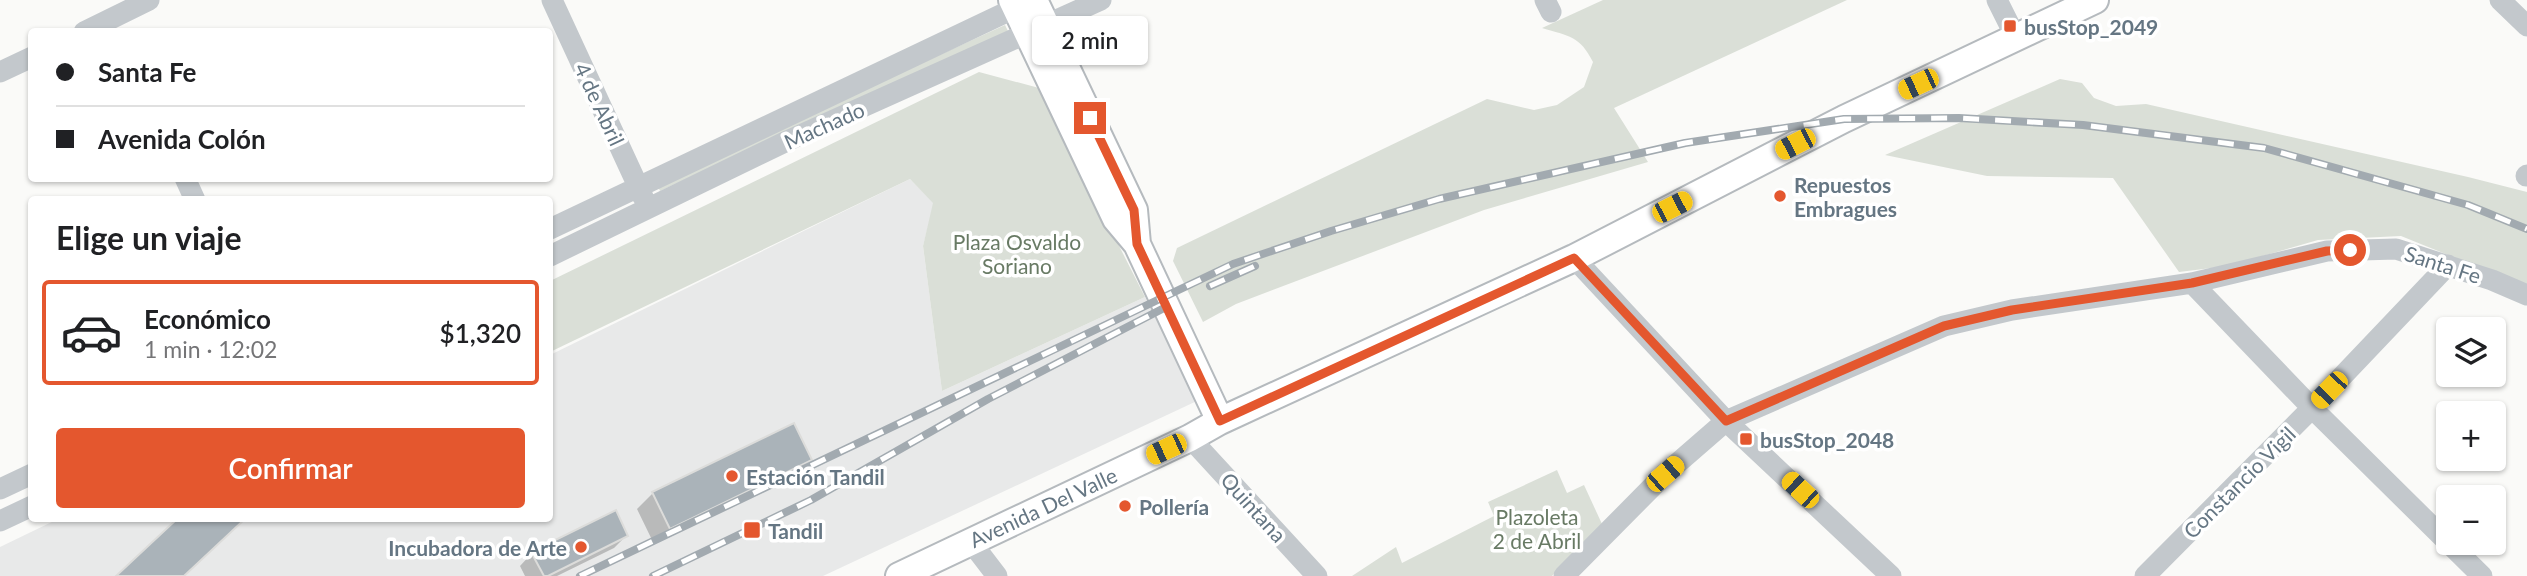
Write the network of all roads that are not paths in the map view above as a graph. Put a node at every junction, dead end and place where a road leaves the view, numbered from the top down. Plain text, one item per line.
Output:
1 (149, 0) edge
2 (552, 0) edge
3 (1101, 0) edge
4 (1997, 0) edge
5 (2095, 0) edge
6 (2500, 0) edge
7 (1023, 2) edge
8 (108, 17) edge
9 (2527, 26) edge
10 (90, 28) edge
11 (1037, 30) junction
12 (2016, 38) junction
13 (28, 59) edge
14 (0, 72) edge
15 (638, 187) junction
16 (648, 208) junction
17 (553, 228) edge
18 (553, 255) edge
19 (1574, 258) junction
20 (2448, 265) junction
21 (2192, 283) junction
22 (2527, 295) edge
23 (2312, 408) junction
24 (1220, 421) junction
25 (1726, 421) junction
26 (1191, 438) junction
27 (28, 476) edge
28 (0, 489) edge
29 (28, 508) edge
30 (0, 521) edge
31 (971, 542) junction
32 (992, 574) edge
33 (899, 576) edge
34 (1317, 576) edge
35 (1564, 576) edge
36 (1891, 576) edge
37 (2145, 576) edge
38 (2482, 576) edge

1 - 8 street
2 - 15 street, 4 de Abril
3 - 11 street, Machado
4 - 12 street
5 - 12 main road, Avenida Del Valle
6 - 9 street
7 - 11 main road
7 - 15 street, Machado
8 - 10 street
11 - 16 street, Machado
11 - 24 main road
12 - 19 main road, Avenida Del Valle
13 - 14 street
15 - 16 street, 4 de Abril
15 - 17 street, Machado
16 - 18 street, Machado
19 - 24 main road, Avenida Del Valle
19 - 25 street
20 - 21 street, Santa Fe
20 - 22 street, Santa Fe
20 - 23 street, Constancio Vigil
21 - 23 street
21 - 25 street, Santa Fe
23 - 37 street, Constancio Vigil
23 - 38 street
24 - 26 main road, Avenida Del Valle
25 - 35 street, Santa Fe
25 - 36 street
26 - 31 main road, Avenida Del Valle
26 - 34 street, Quintana
27 - 28 street
29 - 30 street
31 - 32 street
31 - 33 main road, Avenida Del Valle

